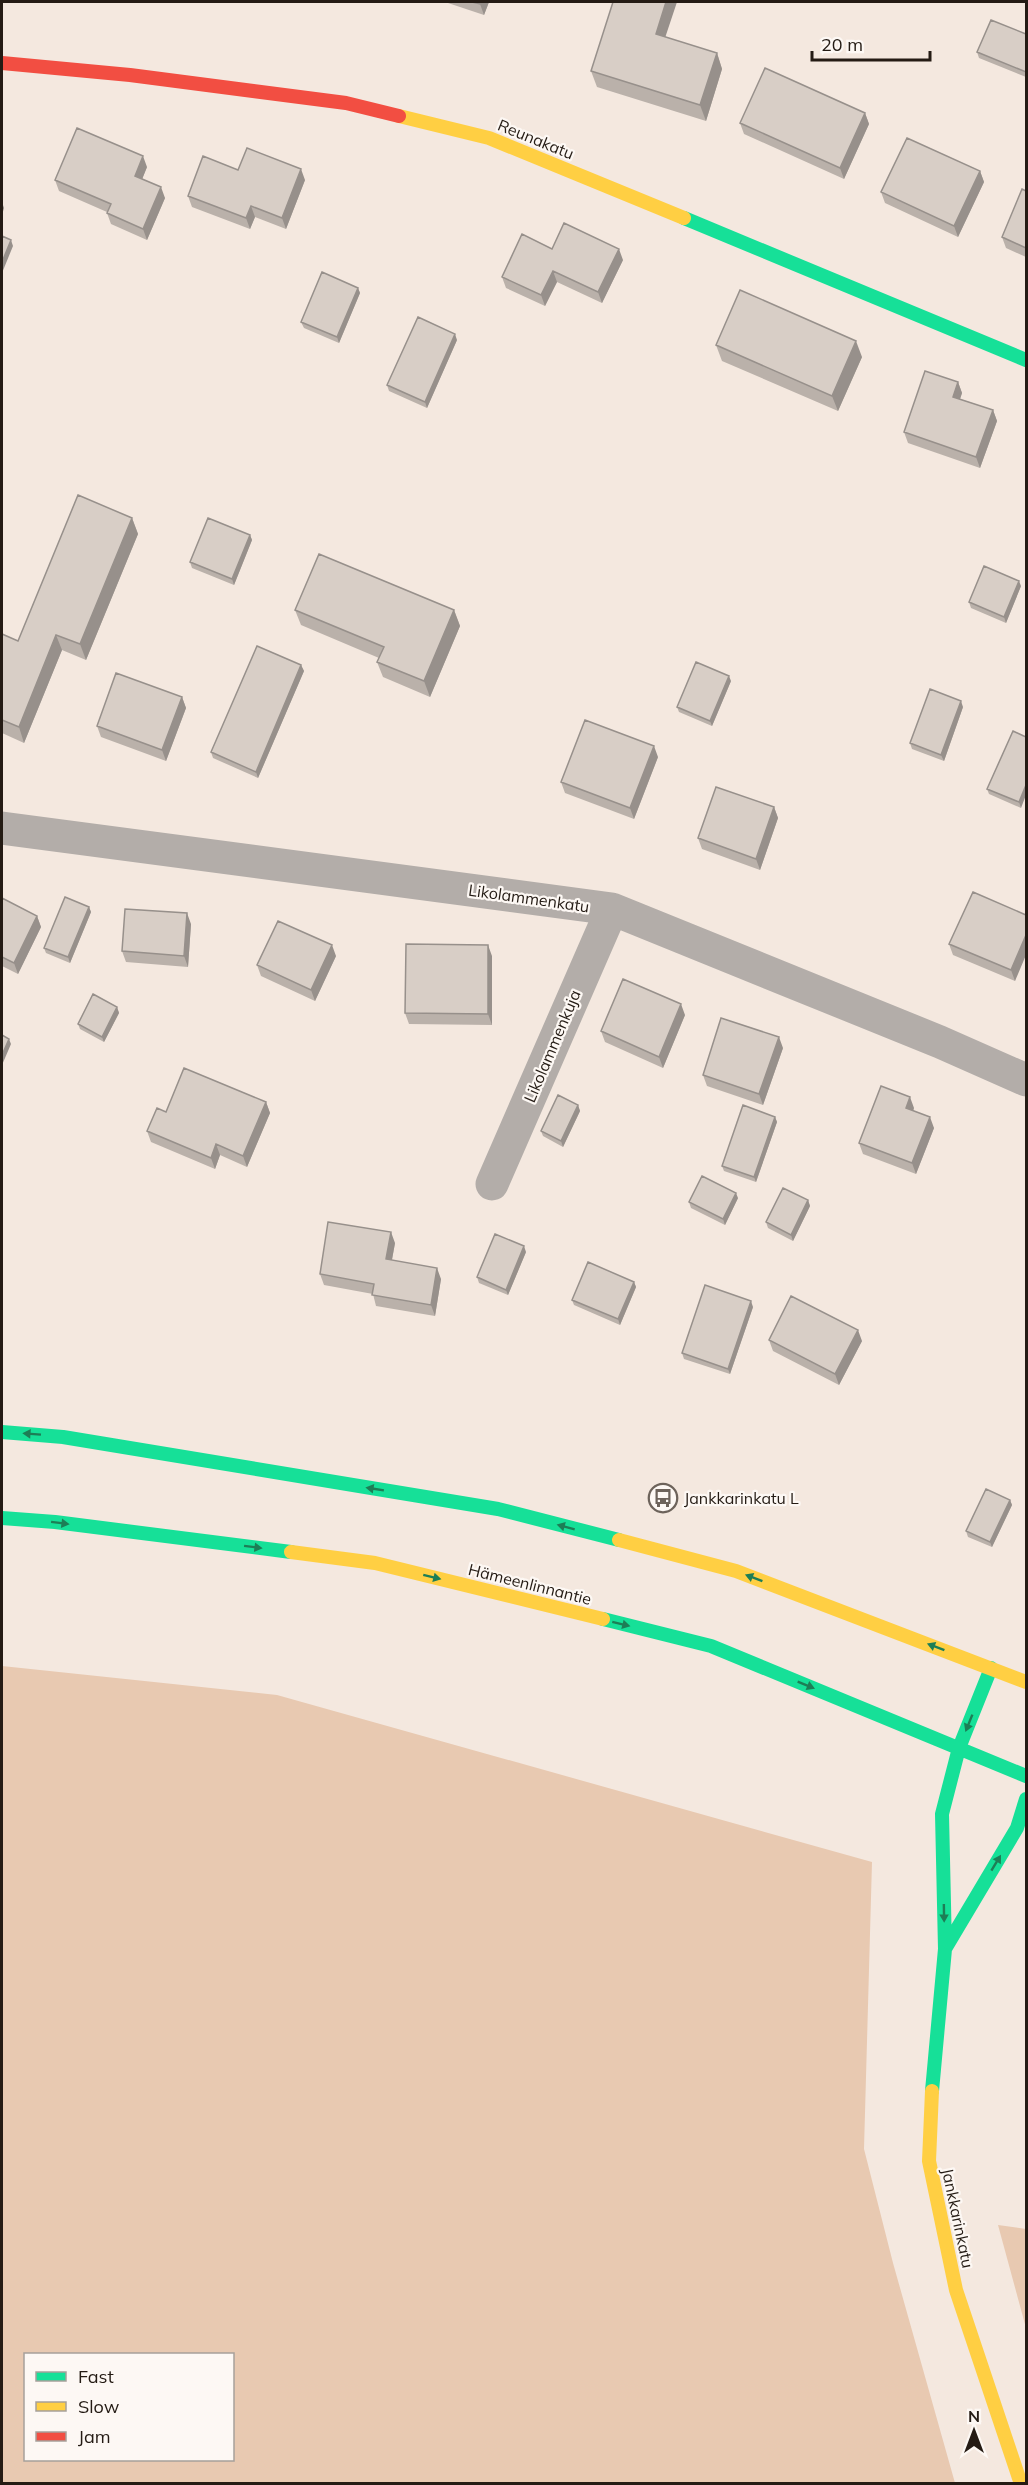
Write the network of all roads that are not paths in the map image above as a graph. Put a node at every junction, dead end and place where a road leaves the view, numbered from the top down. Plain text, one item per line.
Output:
1 (2, 63) edge
2 (1026, 360) edge
3 (2, 828) edge
4 (612, 909) junction
5 (1026, 1080) edge
6 (492, 1184) dead end
7 (2, 1432) edge
8 (2, 1518) edge
9 (991, 1668) junction
10 (1026, 1682) edge
11 (959, 1748) junction
12 (1026, 1776) edge
13 (1026, 1799) edge
14 (945, 1949) junction
15 (1021, 2484) edge

1 - 2 main road, Reunakatu
3 - 4 street, Likolammenkatu
4 - 5 street, Likolammenkatu
4 - 6 street, Likolammenkuja
9 -> 7 main road
8 -> 11 main road, Hämeenlinnantie
9 - 10 main road
9 -> 11 main road, Jankkarinkatu
11 - 12 main road, Hämeenlinnantie
11 -> 14 main road, Jankkarinkatu
14 -> 13 main road, Jankkarinkatu
14 - 15 main road, Jankkarinkatu

